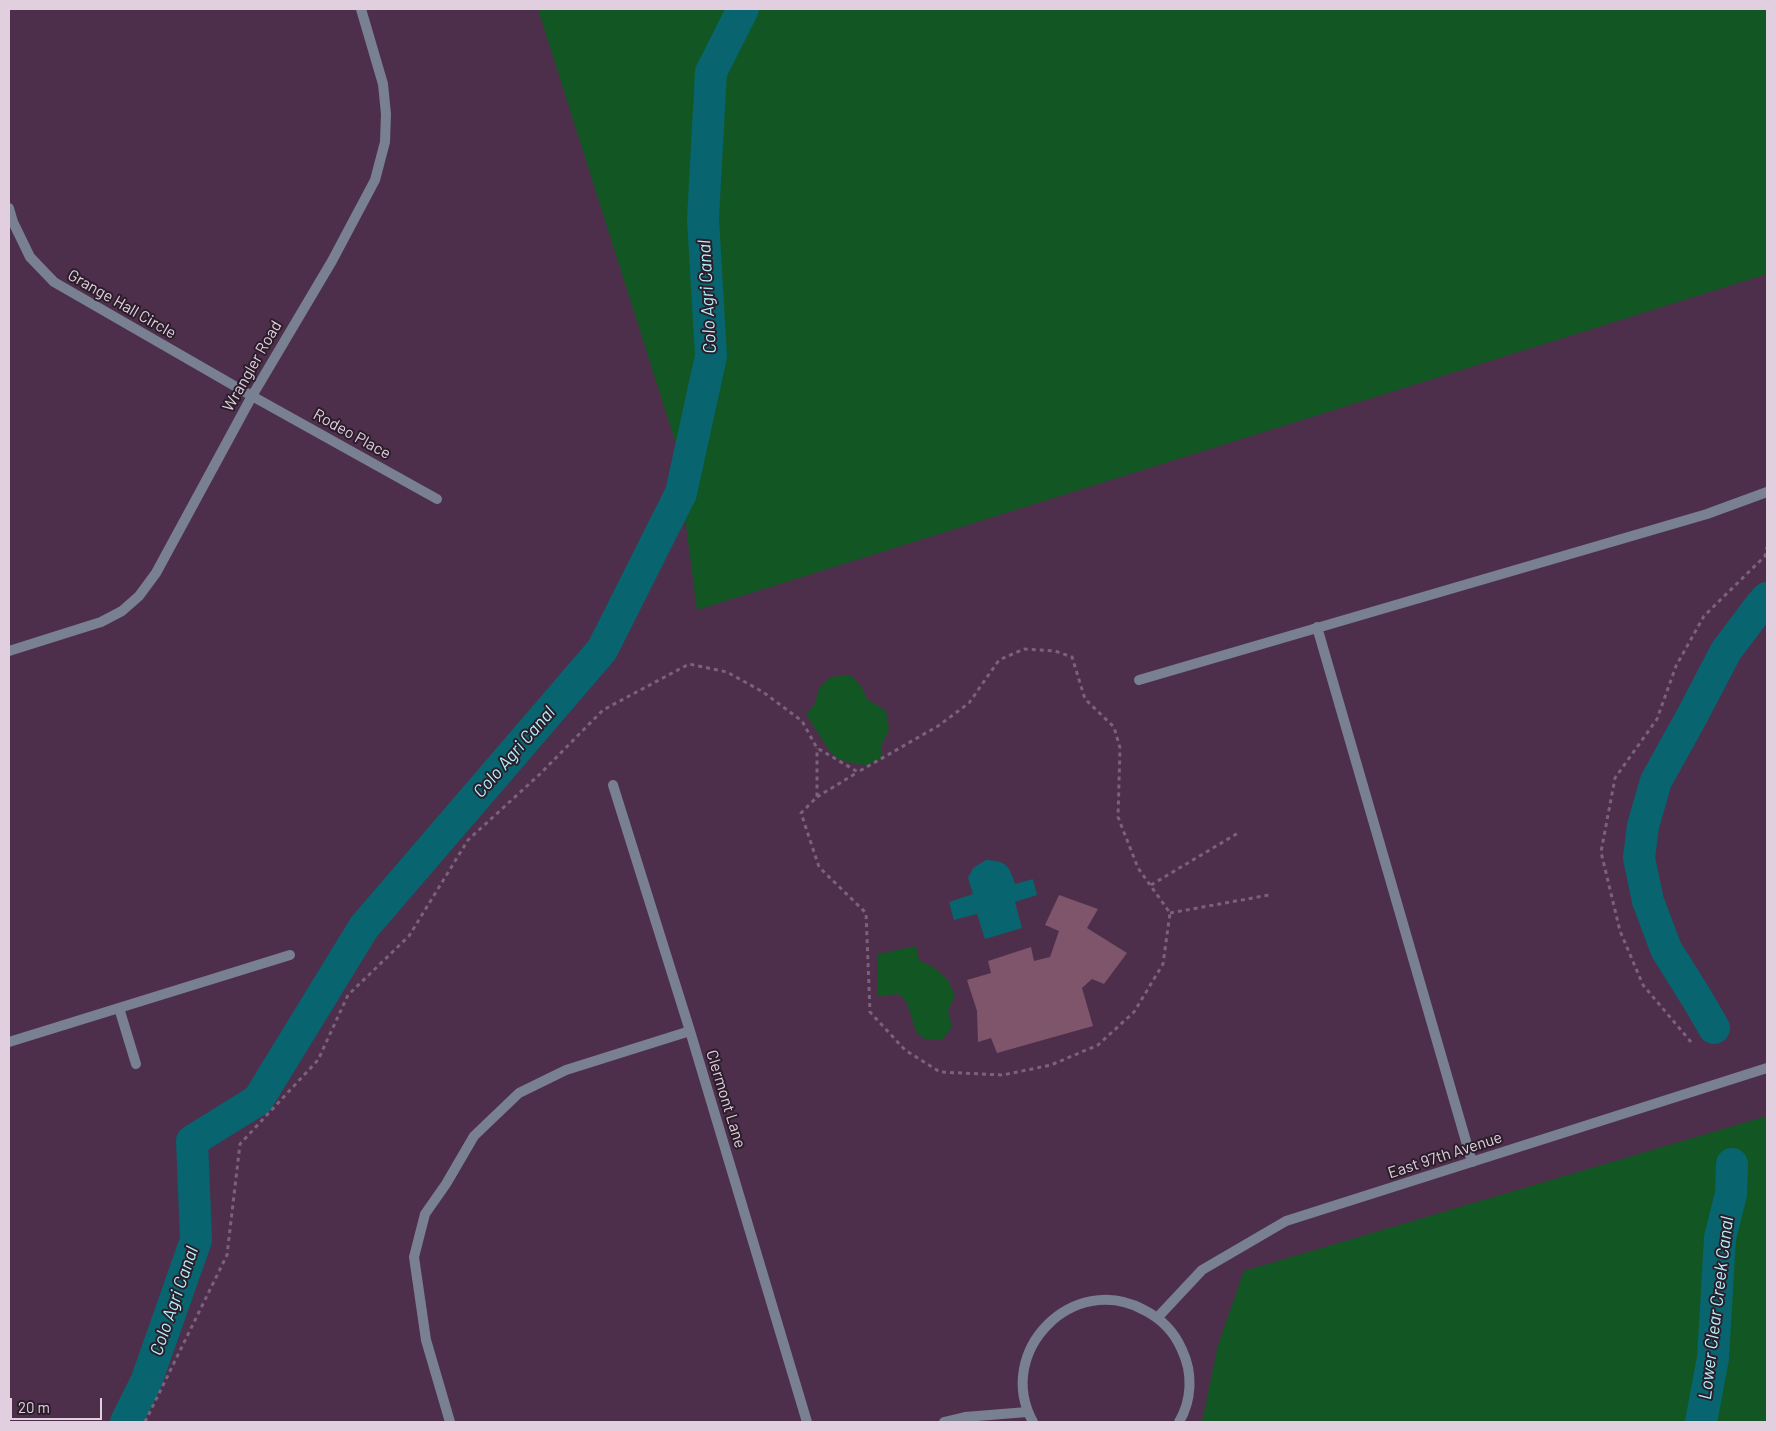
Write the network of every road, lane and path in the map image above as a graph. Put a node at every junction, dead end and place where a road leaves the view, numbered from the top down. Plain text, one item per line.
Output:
1 (361, 9) edge
2 (9, 208) edge
3 (252, 396) junction
4 (1767, 492) edge
5 (437, 499) dead end
6 (1767, 547) edge
7 (1318, 628) junction
8 (9, 651) edge
9 (1139, 680) dead end
10 (817, 748) junction
11 (858, 772) junction
12 (613, 785) dead end
13 (817, 797) junction
14 (1238, 833) dead end
15 (1151, 886) junction
16 (1269, 895) dead end
17 (1170, 913) junction
18 (290, 955) dead end
19 (119, 1008) junction
20 (690, 1031) junction
21 (9, 1042) edge
22 (1691, 1042) dead end
23 (136, 1064) dead end
24 (1767, 1068) edge
25 (1472, 1162) junction
26 (1158, 1317) junction
27 (1027, 1412) junction
28 (145, 1422) edge
29 (450, 1422) edge
30 (807, 1422) edge
31 (944, 1422) edge
32 (1033, 1422) edge
33 (1179, 1422) edge

1 - 3 street, Wrangler Road
2 - 3 street, Grange Hall Circle
3 - 5 street, Rodeo Place
3 - 8 street, Wrangler Road
4 - 7 street
6 - 22 path
7 - 9 street
7 - 25 street
10 - 11 path
10 - 13 path
10 - 28 path
11 - 13 path
11 - 15 path
12 - 20 street, Clermont Lane
13 - 17 path
14 - 15 path
15 - 17 path
16 - 17 path
18 - 19 street
19 - 21 street
19 - 23 street
20 - 29 street
20 - 30 street, Clermont Lane
24 - 25 street, East 97th Avenue
25 - 26 street, East 97th Avenue
26 - 27 street
26 - 33 street
27 - 31 street
27 - 32 street

